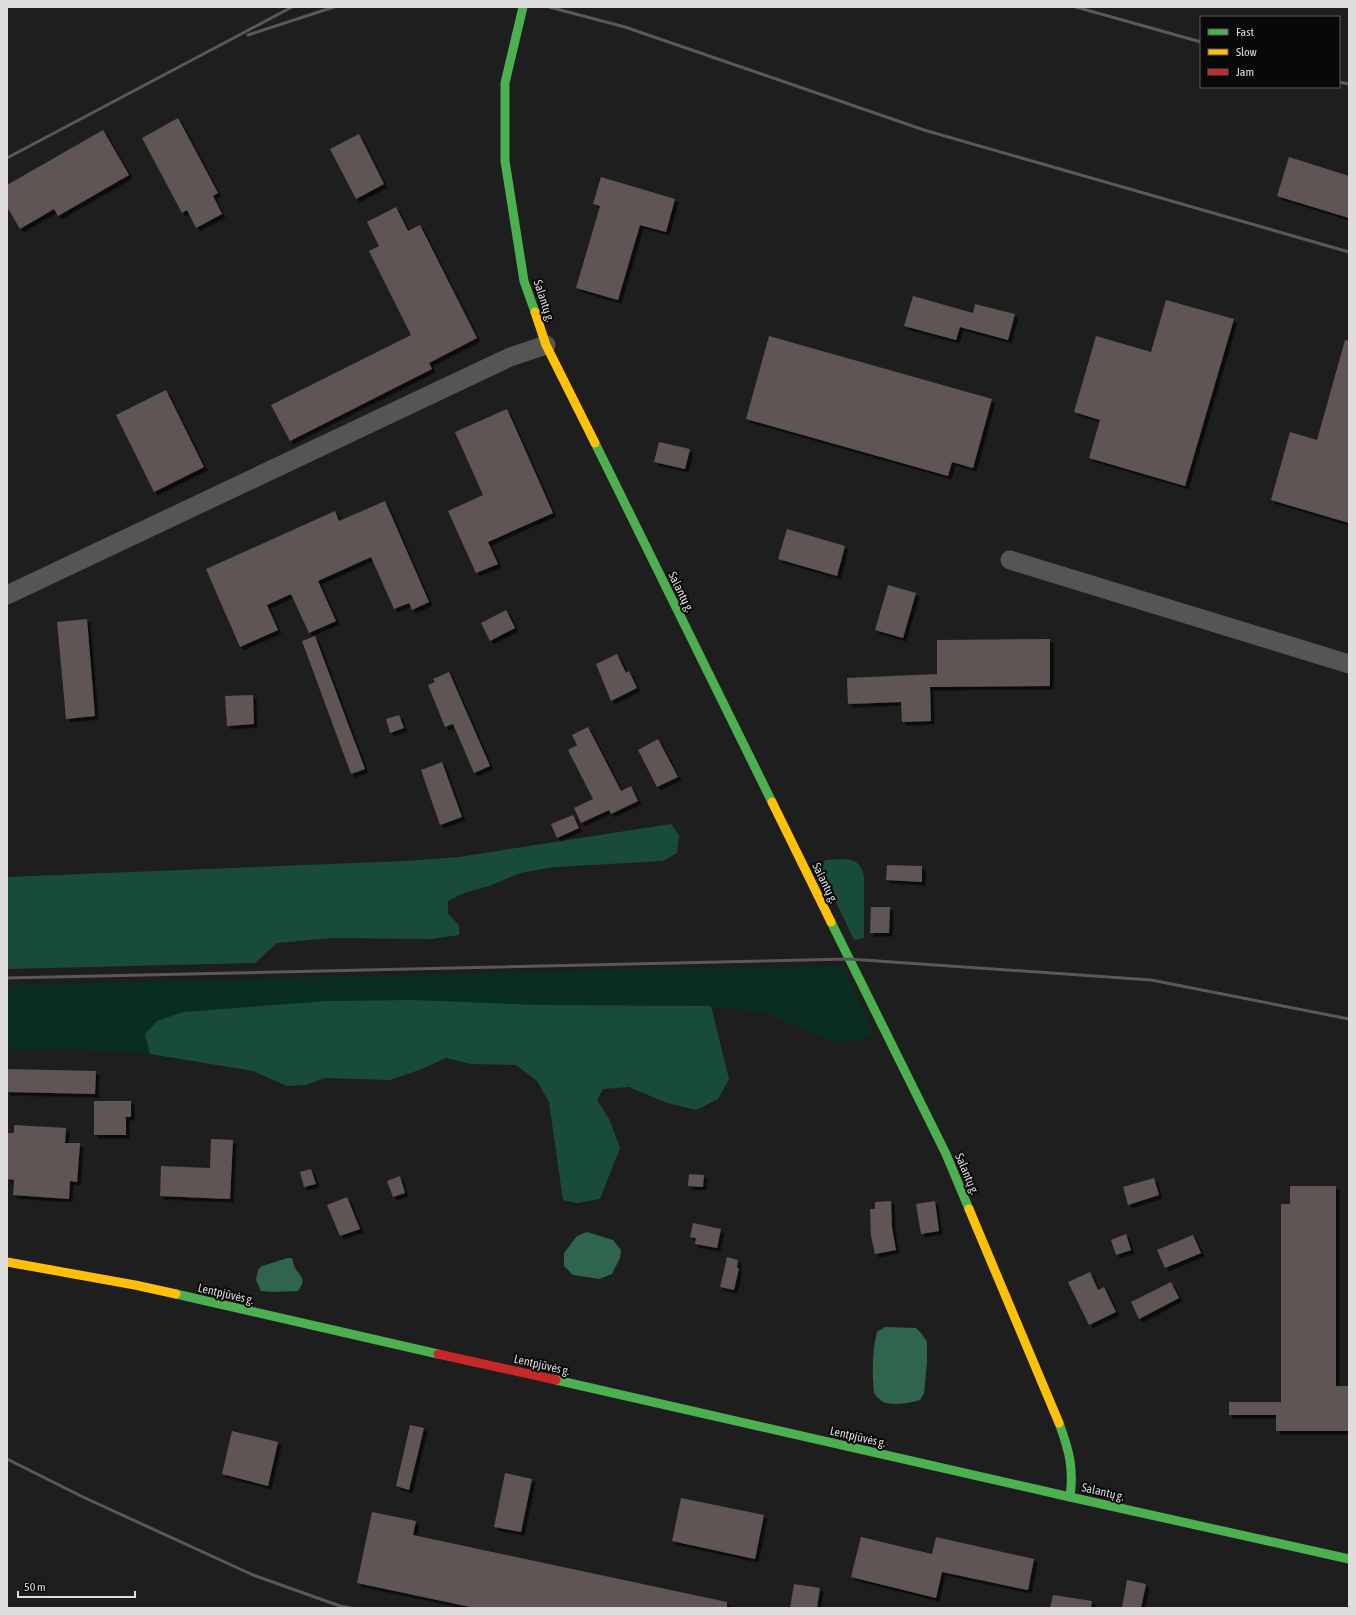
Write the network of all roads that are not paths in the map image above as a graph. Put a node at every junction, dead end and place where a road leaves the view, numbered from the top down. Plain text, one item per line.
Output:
1 (523, 7) edge
2 (546, 345) junction
3 (1010, 560) dead end
4 (7, 595) edge
5 (1349, 664) edge
6 (7, 1262) edge
7 (1070, 1497) junction
8 (1349, 1559) edge

1 - 2 street, Salantų g.
2 - 4 street
2 - 7 street, Salantų g.
3 - 5 street
6 - 7 street, Lentpjūvės g.
7 - 8 street, Salantų g.

